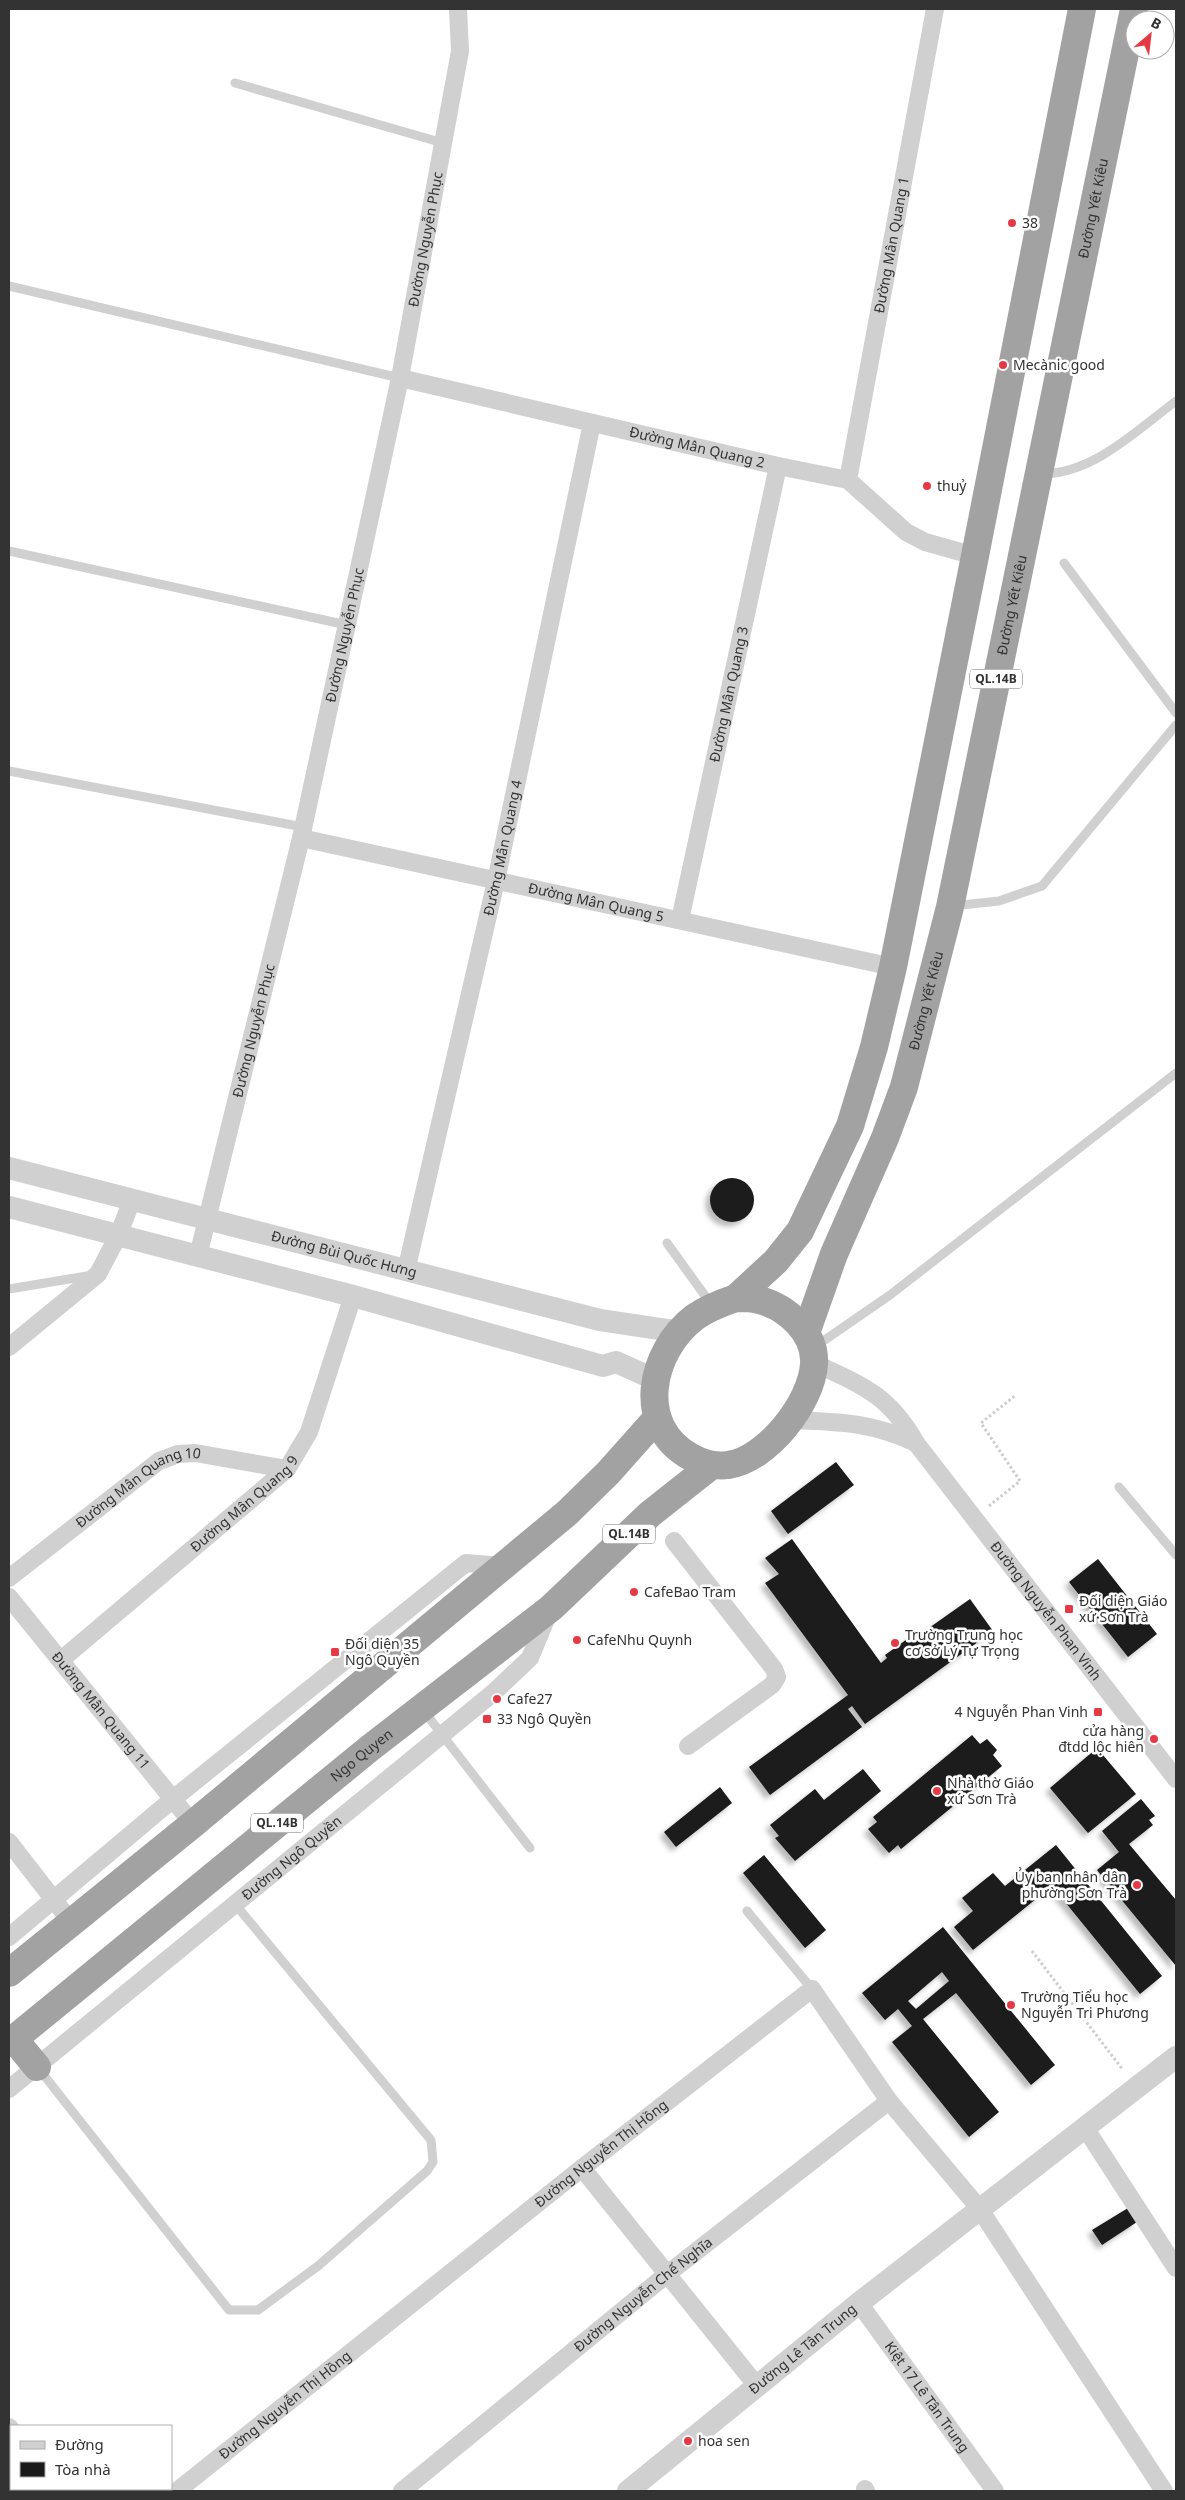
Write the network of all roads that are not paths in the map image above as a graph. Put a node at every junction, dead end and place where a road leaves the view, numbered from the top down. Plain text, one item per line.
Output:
1 (458, 9) edge
2 (934, 9) edge
3 (1082, 9) edge
4 (1134, 9) edge
5 (235, 83) dead end
6 (443, 143) junction
7 (9, 286) edge
8 (400, 378) junction
9 (1176, 401) edge
10 (592, 423) junction
11 (778, 466) junction
12 (1038, 474) junction
13 (848, 480) junction
14 (9, 551) edge
15 (975, 556) junction
16 (1064, 563) dead end
17 (347, 624) junction
18 (1176, 713) edge
19 (1176, 725) edge
20 (9, 771) edge
21 (302, 833) junction
22 (496, 881) junction
23 (950, 907) junction
24 (680, 920) junction
25 (893, 967) junction
26 (1176, 1073) edge
27 (9, 1168) edge
28 (132, 1200) junction
29 (9, 1207) edge
30 (207, 1219) junction
31 (118, 1236) junction
32 (668, 1243) dead end
33 (198, 1256) junction
34 (406, 1270) junction
35 (98, 1274) junction
36 (9, 1290) edge
37 (354, 1296) junction
38 (724, 1302) junction
39 (680, 1332) junction
40 (9, 1347) edge
41 (811, 1348) junction
42 (654, 1379) junction
43 (657, 1418) junction
44 (790, 1420) junction
45 (916, 1443) junction
46 (712, 1465) junction
47 (287, 1470) junction
48 (1119, 1487) dead end
49 (674, 1541) dead end
50 (1176, 1556) edge
51 (503, 1566) junction
52 (9, 1578) edge
53 (9, 1597) edge
54 (551, 1608) junction
55 (61, 1660) junction
56 (422, 1708) junction
57 (442, 1736) junction
58 (688, 1746) dead end
59 (1176, 1779) edge
60 (173, 1799) junction
61 (193, 1824) junction
62 (9, 1842) edge
63 (530, 1848) dead end
64 (54, 1900) junction
65 (235, 1904) junction
66 (747, 1911) dead end
67 (71, 1922) junction
68 (9, 1937) edge
69 (9, 1973) edge
70 (812, 1988) junction
71 (11, 2041) edge
72 (1176, 2057) edge
73 (37, 2067) junction
74 (9, 2089) edge
75 (889, 2100) junction
76 (1084, 2126) junction
77 (582, 2168) junction
78 (979, 2208) junction
79 (1176, 2268) edge
80 (666, 2275) junction
81 (859, 2303) junction
82 (757, 2386) junction
83 (178, 2491) edge
84 (402, 2491) edge
85 (628, 2491) edge
86 (995, 2491) edge
87 (1164, 2491) edge

1 - 6 street, Đường Nguyễn Phục
2 - 13 street, Đường Mân Quang 1
3 - 15 highway, QL.14B
4 - 12 highway, Đường Yết Kiêu / QL.14B
5 - 6 lane
6 - 8 street, Đường Nguyễn Phục
7 - 8 lane
8 - 10 street, Đường Mân Quang 2
8 - 17 street, Đường Nguyễn Phục
9 - 12 lane
10 - 11 street, Đường Mân Quang 2
10 - 22 street, Đường Mân Quang 4
11 - 13 street, Đường Mân Quang 2
11 - 24 street, Đường Mân Quang 3
12 - 23 highway, Đường Yết Kiêu / QL.14B
13 - 15 street
14 - 17 lane
15 - 25 highway, QL.14B
16 - 18 lane
17 - 21 street, Đường Nguyễn Phục
19 - 23 lane
20 - 21 lane
21 - 22 street, Đường Mân Quang 5
21 - 30 street, Đường Nguyễn Phục
22 - 24 street, Đường Mân Quang 5
22 - 34 street, Đường Mân Quang 4
23 - 41 highway, Đường Yết Kiêu / QL.14B
24 - 25 street, Đường Mân Quang 5
25 - 38 highway, QL.14B
26 - 41 lane
27 - 28 street, Đường Bùi Quốc Hưng
28 - 30 street, Đường Bùi Quốc Hưng
28 - 31 street
29 - 31 street
30 - 33 street, Đường Nguyễn Phục
30 - 34 street, Đường Bùi Quốc Hưng
31 - 33 street
31 - 35 street
32 - 38 lane
33 - 37 street
34 - 39 street, Đường Bùi Quốc Hưng
35 - 36 lane
35 - 40 street
37 - 42 street
37 - 47 street, Đường Mân Quang 9
38 - 39 highway
38 - 41 highway
39 - 42 highway
41 - 44 highway
41 - 45 street, Đường Nguyễn Phan Vinh
42 - 43 highway
43 - 46 highway
43 - 51 highway
44 - 45 street
44 - 46 highway
45 - 59 street, Đường Nguyễn Phan Vinh
46 - 54 highway, Ngo Quyen / QL.14B
47 - 52 street, Đường Mân Quang 10
47 - 55 street, Đường Mân Quang 9
48 - 50 lane
49 - 58 street
51 - 60 street
51 - 61 highway
53 - 55 street, Đường Mân Quang 11
54 - 56 highway, Ngo Quyen / QL.14B
54 - 57 street, Đường Ngô Quyền
55 - 60 street, Đường Mân Quang 11
56 - 57 lane
56 - 71 highway, Ngo Quyen / QL.14B
57 - 63 lane
57 - 65 street, Đường Ngô Quyền
60 - 61 street, Đường Mân Quang 11
60 - 64 street
61 - 67 highway
62 - 64 street
64 - 67 street
64 - 68 street
65 - 73 street, Đường Ngô Quyền
65 - 73 lane
66 - 70 lane
67 - 69 highway
70 - 75 street
70 - 77 street, Đường Nguyễn Thị Hồng
71 - 73 highway
72 - 76 street, Đường Lê Tân Trung
73 - 74 street, Đường Ngô Quyền
75 - 78 street
75 - 80 street, Đường Nguyễn Chế Nghĩa
76 - 78 street, Đường Lê Tân Trung
76 - 79 street
77 - 80 street
77 - 83 street, Đường Nguyễn Thị Hồng
78 - 81 street, Đường Lê Tân Trung
78 - 87 street
80 - 82 street
80 - 84 street, Đường Nguyễn Chế Nghĩa
81 - 82 street, Đường Lê Tân Trung
81 - 86 street, Kiệt 17 Lê Tân Trung
82 - 85 street, Đường Lê Tân Trung

